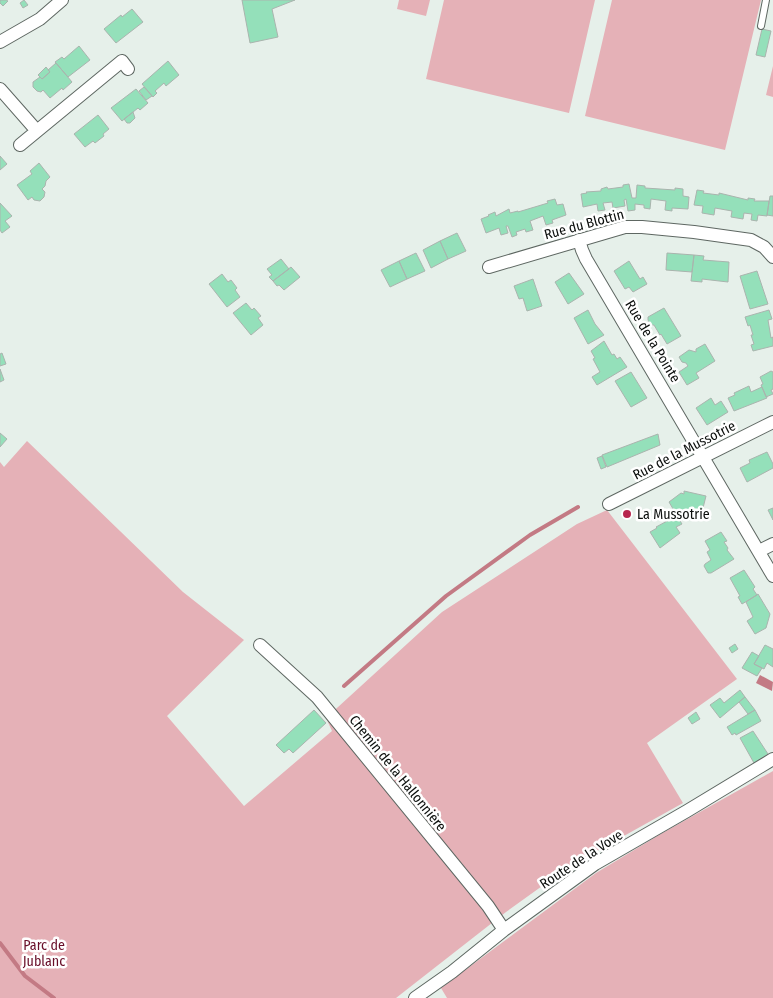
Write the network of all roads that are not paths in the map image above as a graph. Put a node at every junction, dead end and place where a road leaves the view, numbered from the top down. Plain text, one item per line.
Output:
1 (62, 0) edge
2 (766, 0) edge
3 (760, 26) dead end
4 (0, 42) edge
5 (128, 69) dead end
6 (0, 89) edge
7 (37, 131) junction
8 (20, 145) dead end
9 (579, 240) junction
10 (773, 257) edge
11 (489, 267) dead end
12 (773, 422) edge
13 (704, 457) junction
14 (609, 504) dead end
15 (773, 544) edge
16 (759, 550) junction
17 (773, 576) edge
18 (260, 645) dead end
19 (773, 759) edge
20 (504, 930) junction
21 (415, 998) edge

1 - 4 street
2 - 3 lane
5 - 7 street
6 - 7 street
7 - 8 street
9 - 10 street, Rue du Blottin
9 - 11 street, Rue du Blottin
9 - 13 street, Rue de la Pointe
12 - 13 street, Rue de la Mussotrie
13 - 14 street, Rue de la Mussotrie
13 - 16 street, Rue de la Pointe
15 - 16 street
16 - 17 street, Rue de la Pointe
18 - 20 street, Chemin de la Hallonnière
19 - 20 street, Route de la Vove
20 - 21 street, Route de la Vove

